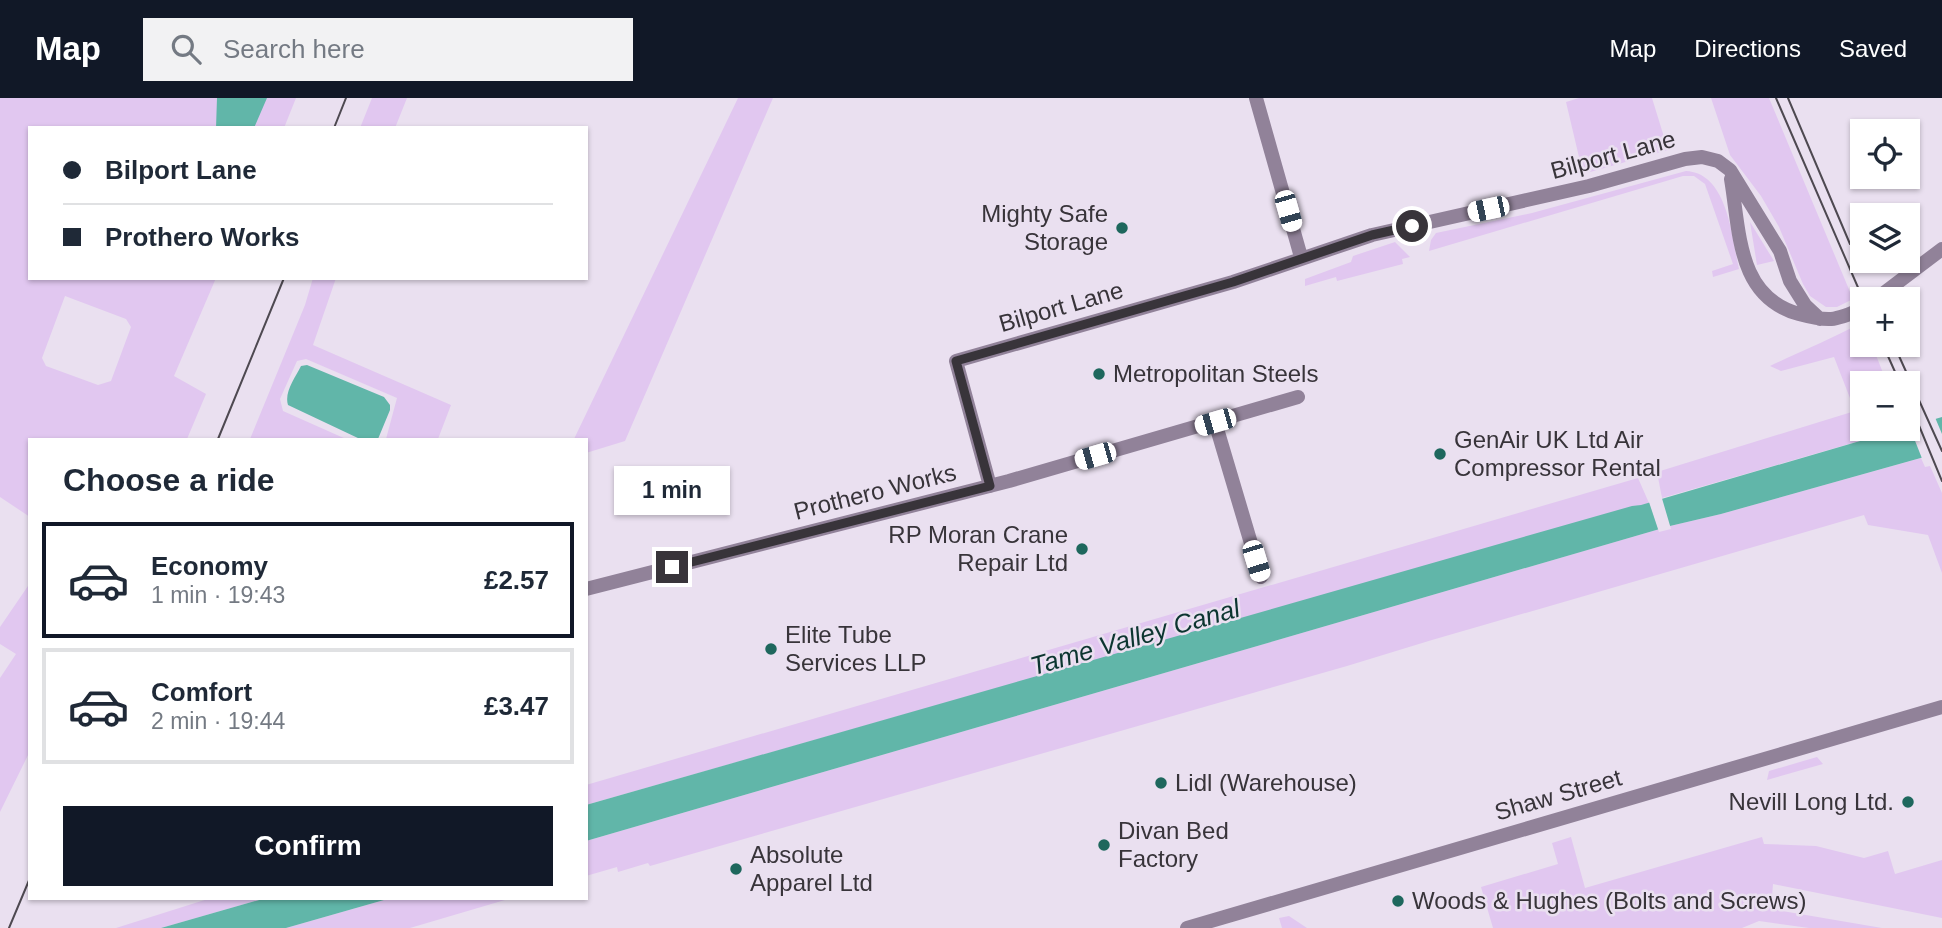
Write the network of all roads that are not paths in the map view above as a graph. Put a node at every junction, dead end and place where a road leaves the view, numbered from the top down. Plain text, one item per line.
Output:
1 (1256, 98) edge
2 (1730, 170) junction
3 (1942, 249) edge
4 (1301, 257) junction
5 (1892, 287) edge
6 (1850, 314) edge
7 (1820, 319) junction
8 (1298, 397) dead end
9 (1215, 422) junction
10 (990, 486) junction
11 (1261, 578) dead end
12 (588, 588) edge
13 (1942, 707) edge
14 (1187, 928) edge

1 - 4 street
2 - 4 street, Bilport Lane
2 - 7 street
2 - 7 street
3 - 5 street
4 - 10 street, Bilport Lane
6 - 7 street
8 - 9 street, Prothero Works
9 - 10 street, Prothero Works
9 - 11 street
10 - 12 street, Prothero Works
13 - 14 street, Shaw Street

